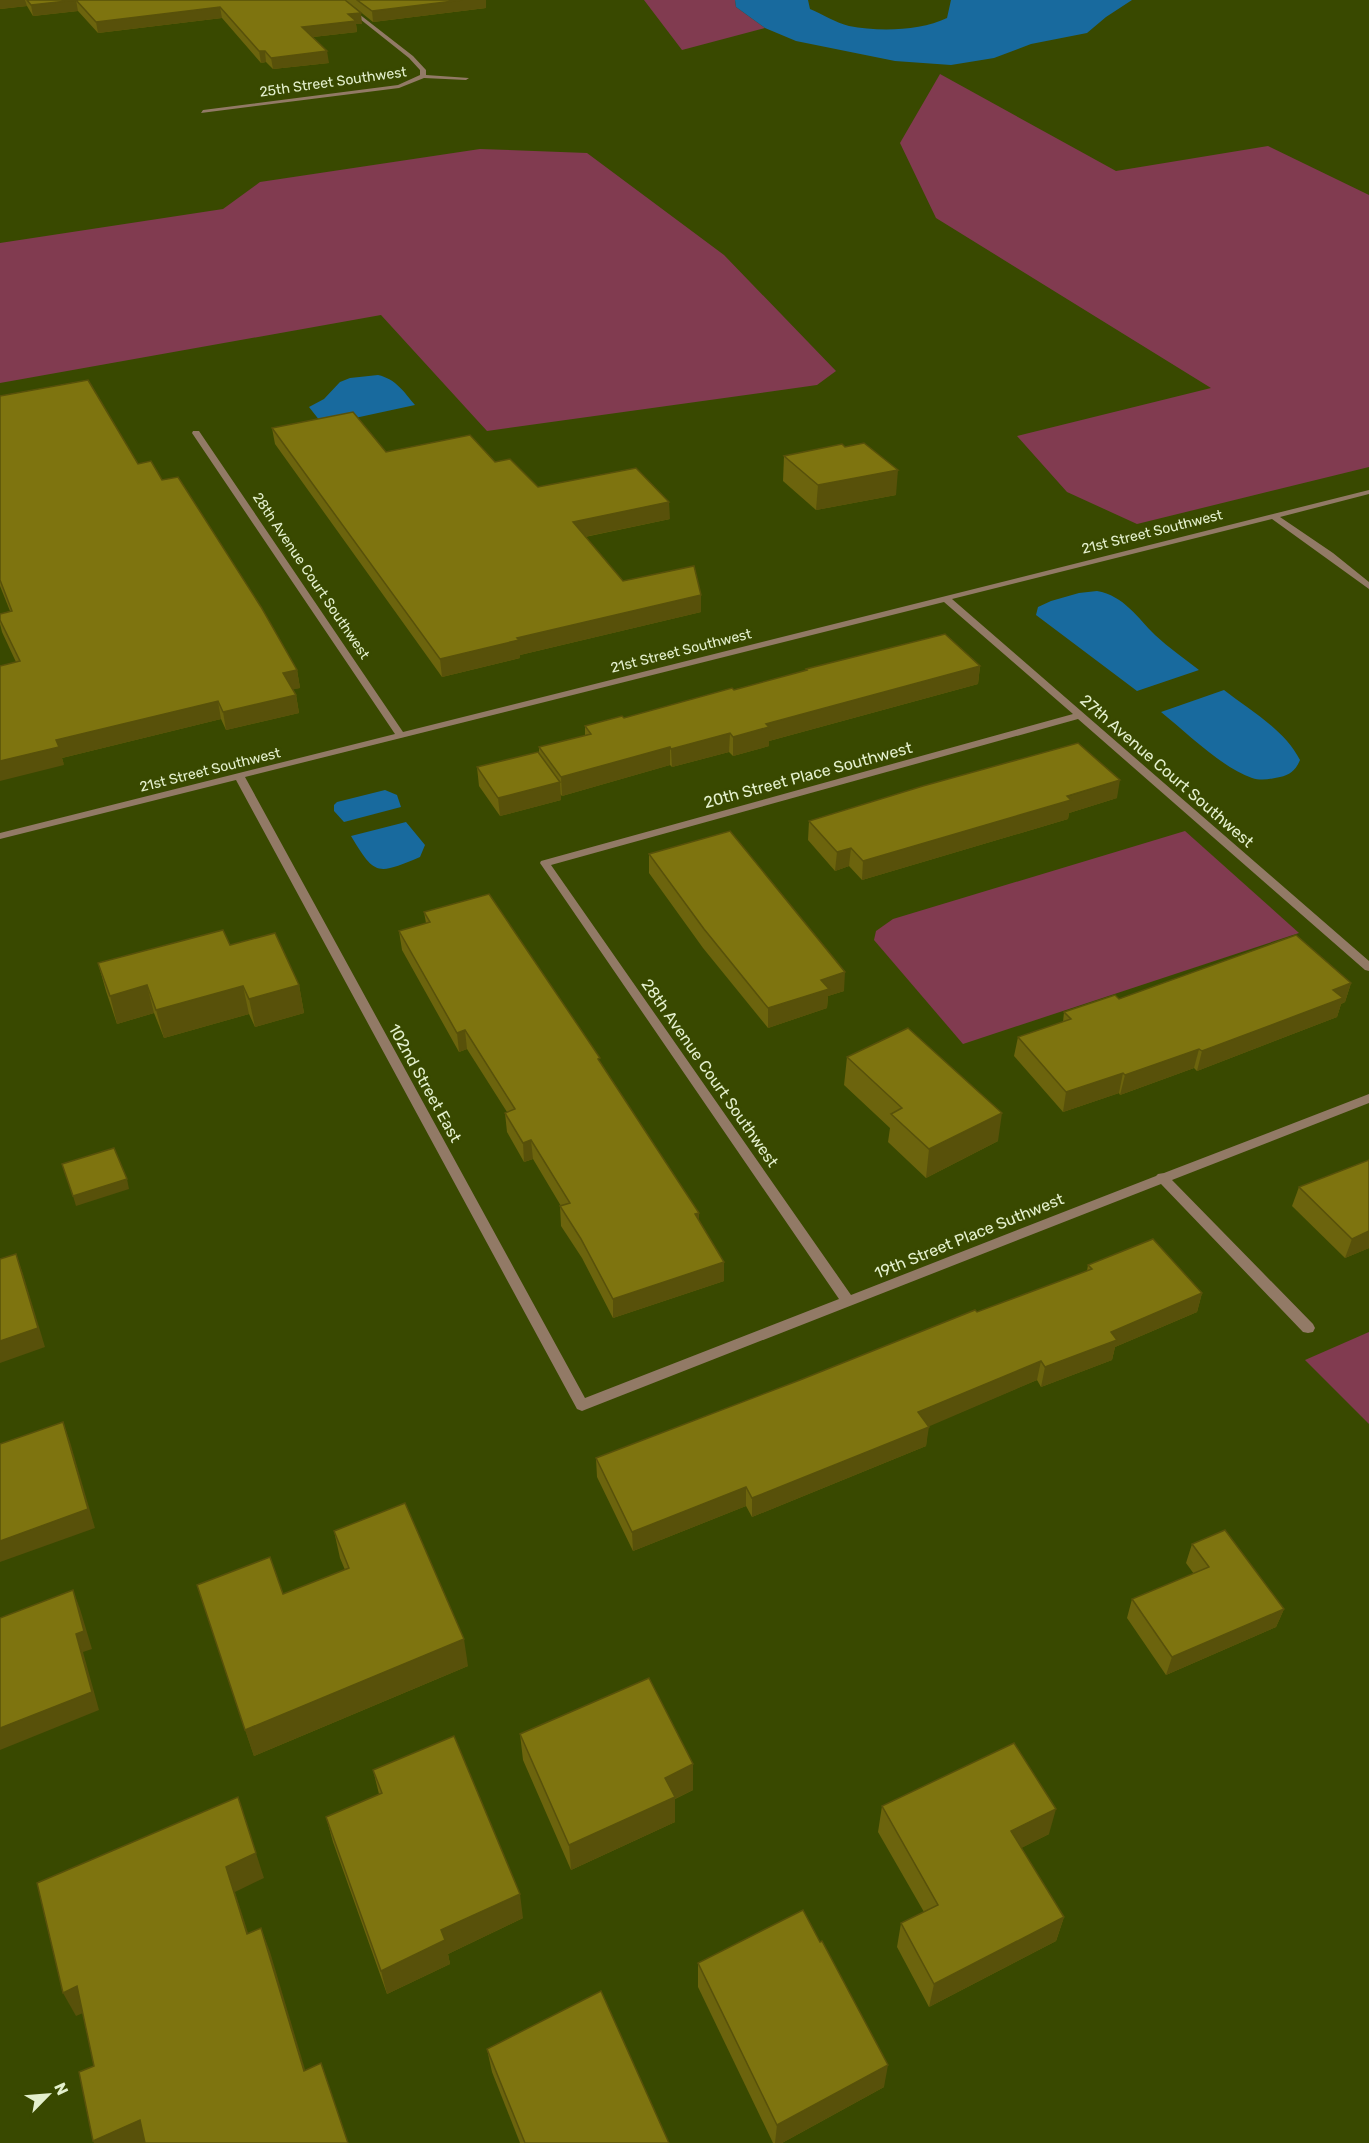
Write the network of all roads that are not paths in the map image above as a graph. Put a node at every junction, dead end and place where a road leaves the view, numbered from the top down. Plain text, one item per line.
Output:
1 (339, 0) edge
2 (423, 76) junction
3 (466, 78) dead end
4 (203, 112) dead end
5 (196, 433) dead end
6 (1369, 492) edge
7 (1274, 516) junction
8 (1369, 586) edge
9 (945, 598) junction
10 (1080, 715) junction
11 (401, 736) junction
12 (240, 777) junction
13 (0, 836) edge
14 (545, 863) joint
15 (1369, 967) edge
16 (1369, 1098) edge
17 (1162, 1177) junction
18 (848, 1302) junction
19 (1308, 1328) dead end
20 (582, 1405) joint

1 - 2 street
2 - 3 street, 25th Street Southwest
2 - 4 street, 25th Street Southwest
5 - 11 street, 28th Avenue Court Southwest
6 - 7 street, 21st Street Southwest
7 - 8 street
7 - 9 street, 21st Street Southwest
9 - 10 street, 27th Avenue Court Southwest
9 - 11 street, 21st Street Southwest
10 - 14 street, 20th Street Place Southwest
10 - 15 street, 27th Avenue Court Southwest
11 - 12 street, 21st Street Southwest
12 - 13 street, 21st Street Southwest
12 - 20 street, 102nd Street East
14 - 18 street, 28th Avenue Court Southwest
16 - 17 street, 19th Street Place Suthwest
17 - 18 street, 19th Street Place Suthwest
17 - 19 street
18 - 20 street, 19th Street Place Suthwest

